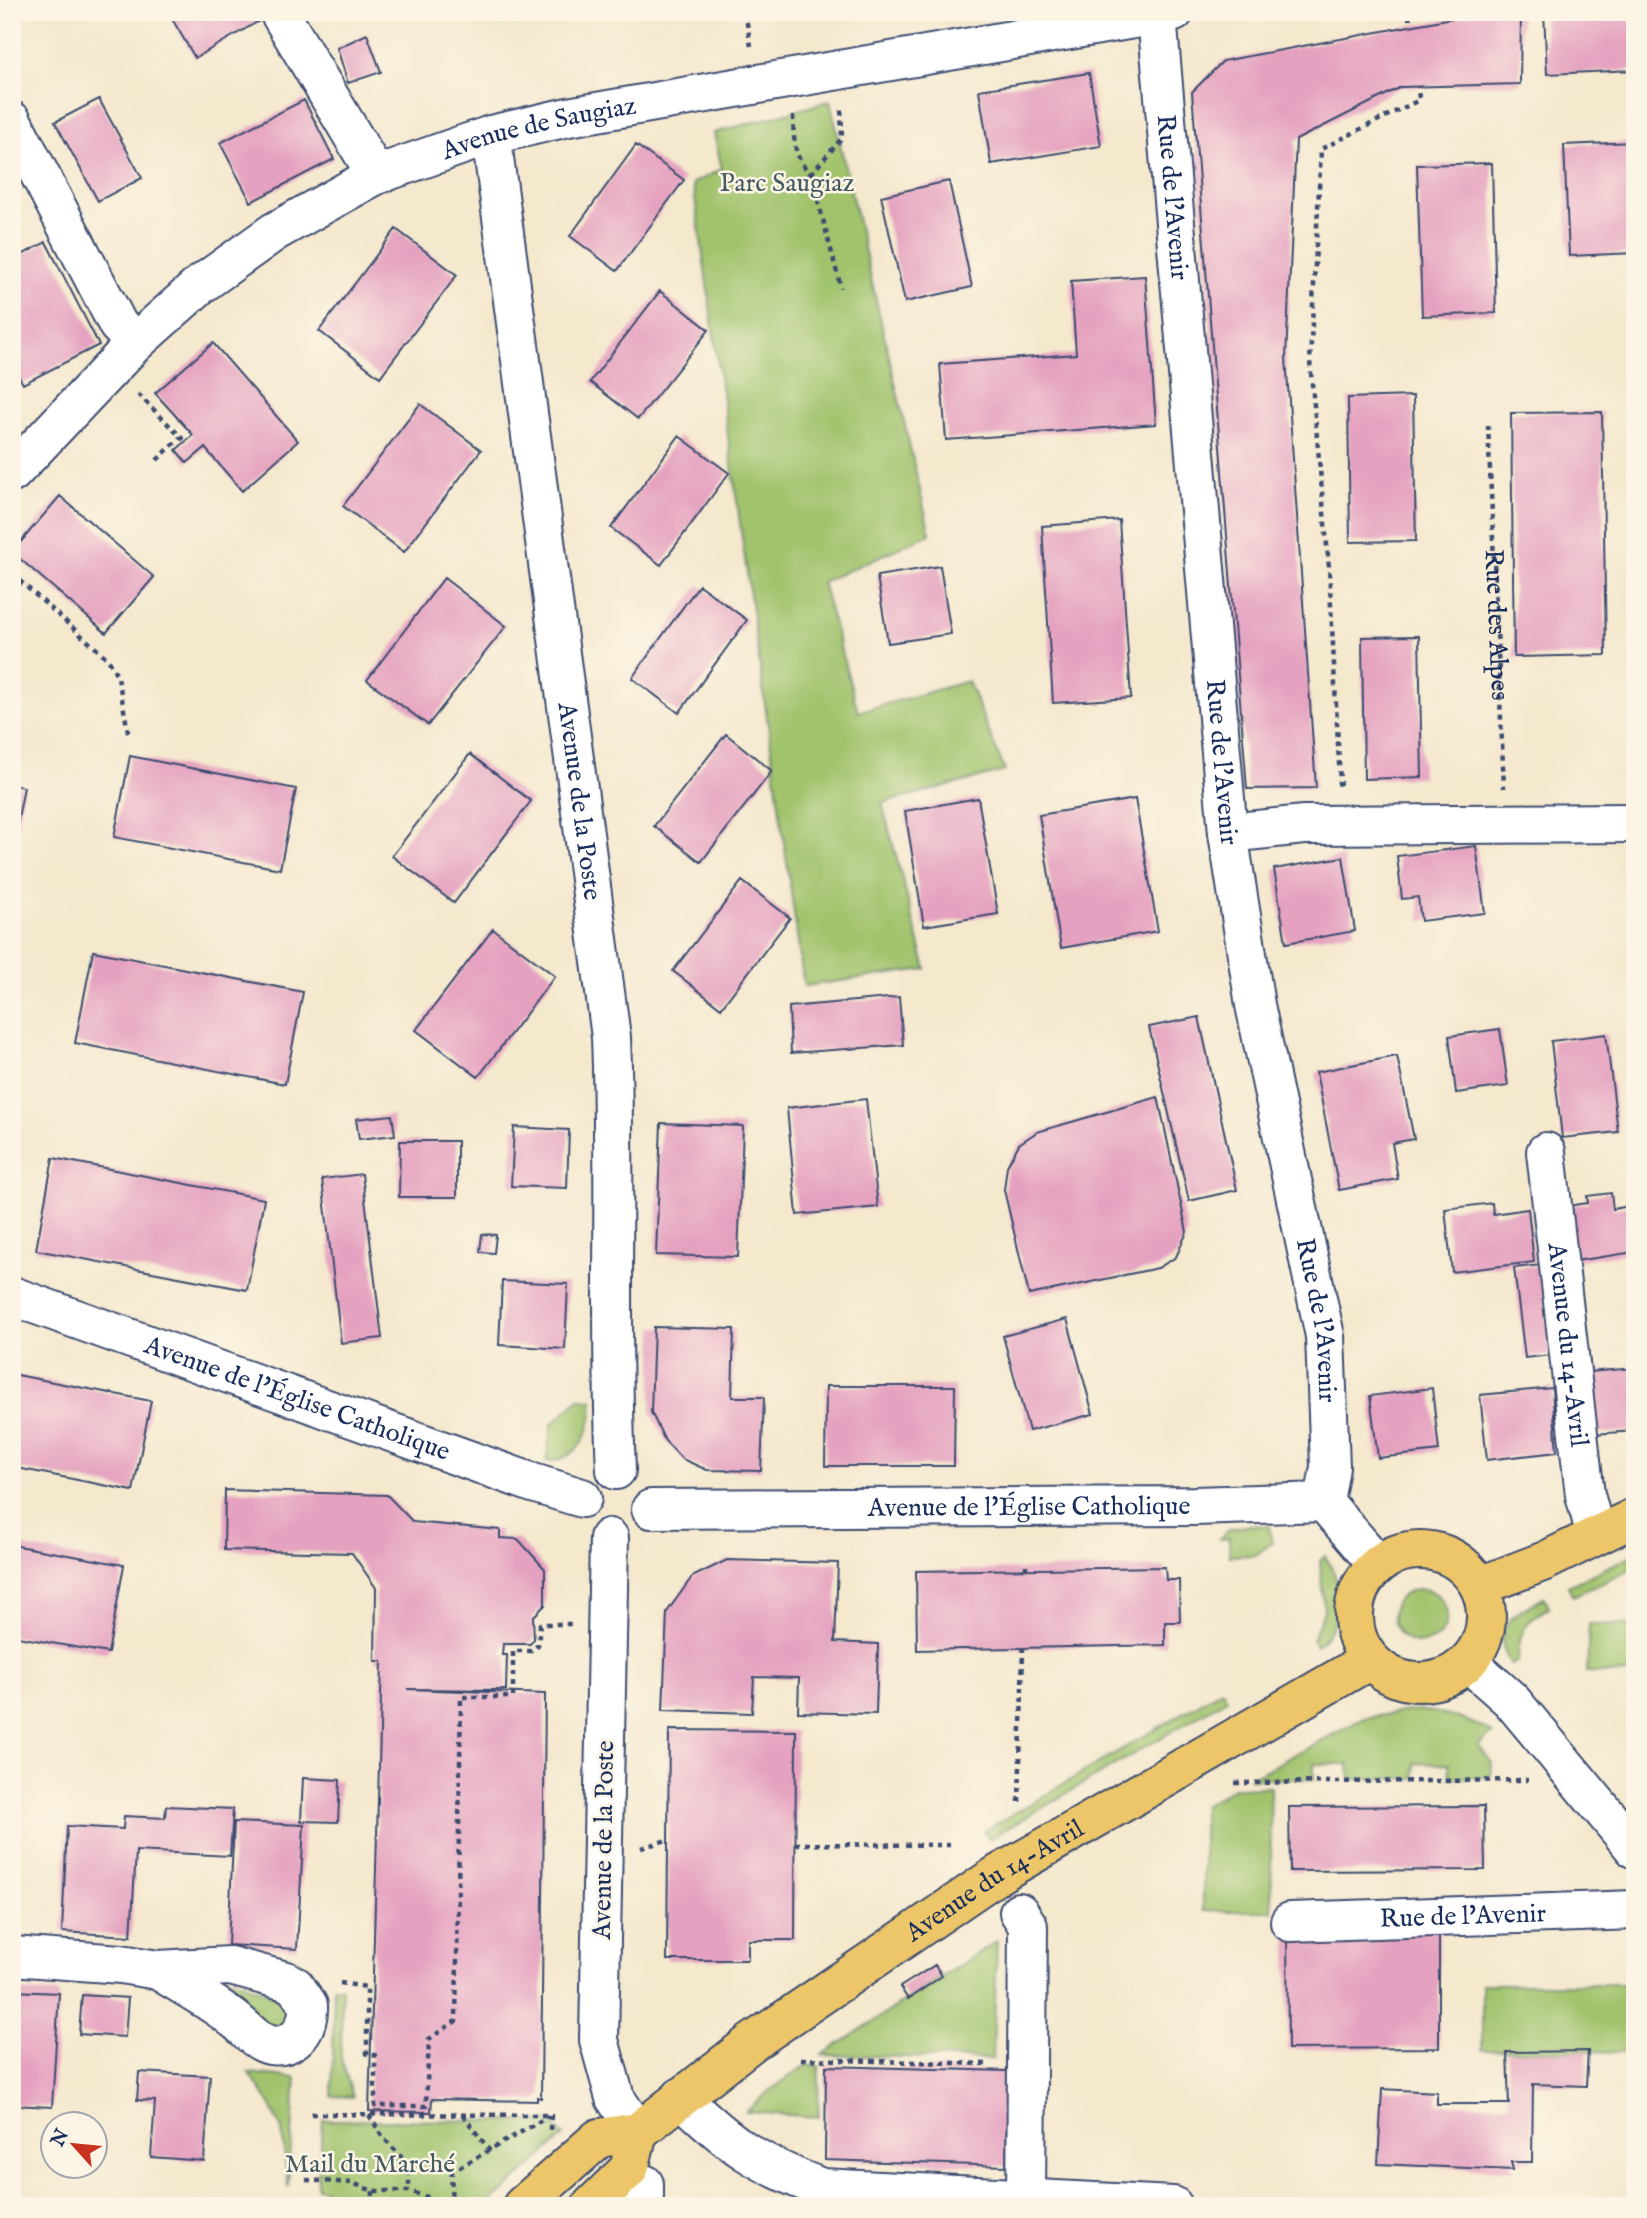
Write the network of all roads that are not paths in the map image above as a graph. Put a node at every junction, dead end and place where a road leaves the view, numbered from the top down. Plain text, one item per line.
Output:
1 (279, 12) edge
2 (1165, 14) edge
3 (12, 121) edge
4 (491, 135) junction
5 (376, 175) junction
6 (135, 343) junction
7 (12, 473) edge
8 (1635, 823) edge
9 (1228, 833) junction
10 (1546, 1152) dead end
11 (12, 1296) edge
12 (616, 1470) junction
13 (582, 1498) junction
14 (1324, 1502) junction
15 (651, 1509) junction
16 (1635, 1517) edge
17 (1596, 1535) junction
18 (610, 1538) junction
19 (1378, 1565) junction
20 (1480, 1587) junction
21 (1370, 1660) junction
22 (1468, 1662) junction
23 (1635, 1849) edge
24 (1635, 1910) edge
25 (1019, 1912) dead end
26 (1290, 1922) dead end
27 (12, 1956) edge
28 (158, 1970) dead end
29 (681, 2097) junction
30 (638, 2132) junction
31 (1018, 2200) edge
32 (522, 2206) edge
33 (591, 2206) edge
34 (1174, 2206) edge

1 - 5 street
2 - 4 street, Avenue de Saugiaz
2 - 9 street, Rue de l'Avenir
3 - 6 street
4 - 5 street, Avenue de Saugiaz
4 - 12 street, Avenue de la Poste
5 - 6 street, Avenue de Saugiaz
6 - 7 street, Avenue de Saugiaz
8 - 9 street
9 - 14 street, Rue de l'Avenir
10 - 17 street, Avenue du 14-Avril
11 - 13 street, Avenue de l'Église Catholique
12 - 13 street
12 - 15 street
13 - 18 street
14 - 15 street, Avenue de l'Église Catholique
14 - 19 street
15 - 18 street
16 - 17 main road
17 - 20 main road
18 - 30 street, Avenue de la Poste
19 - 20 main road
19 - 21 main road
20 - 22 main road
21 - 22 main road
21 - 29 main road, Avenue du 14-Avril
22 - 23 street
24 - 26 street, Rue de l'Avenir
25 - 31 street
27 - 28 street
29 - 30 main road, Avenue du 14-Avril
29 - 31 street
30 - 32 main road
30 - 33 main road
31 - 34 street

